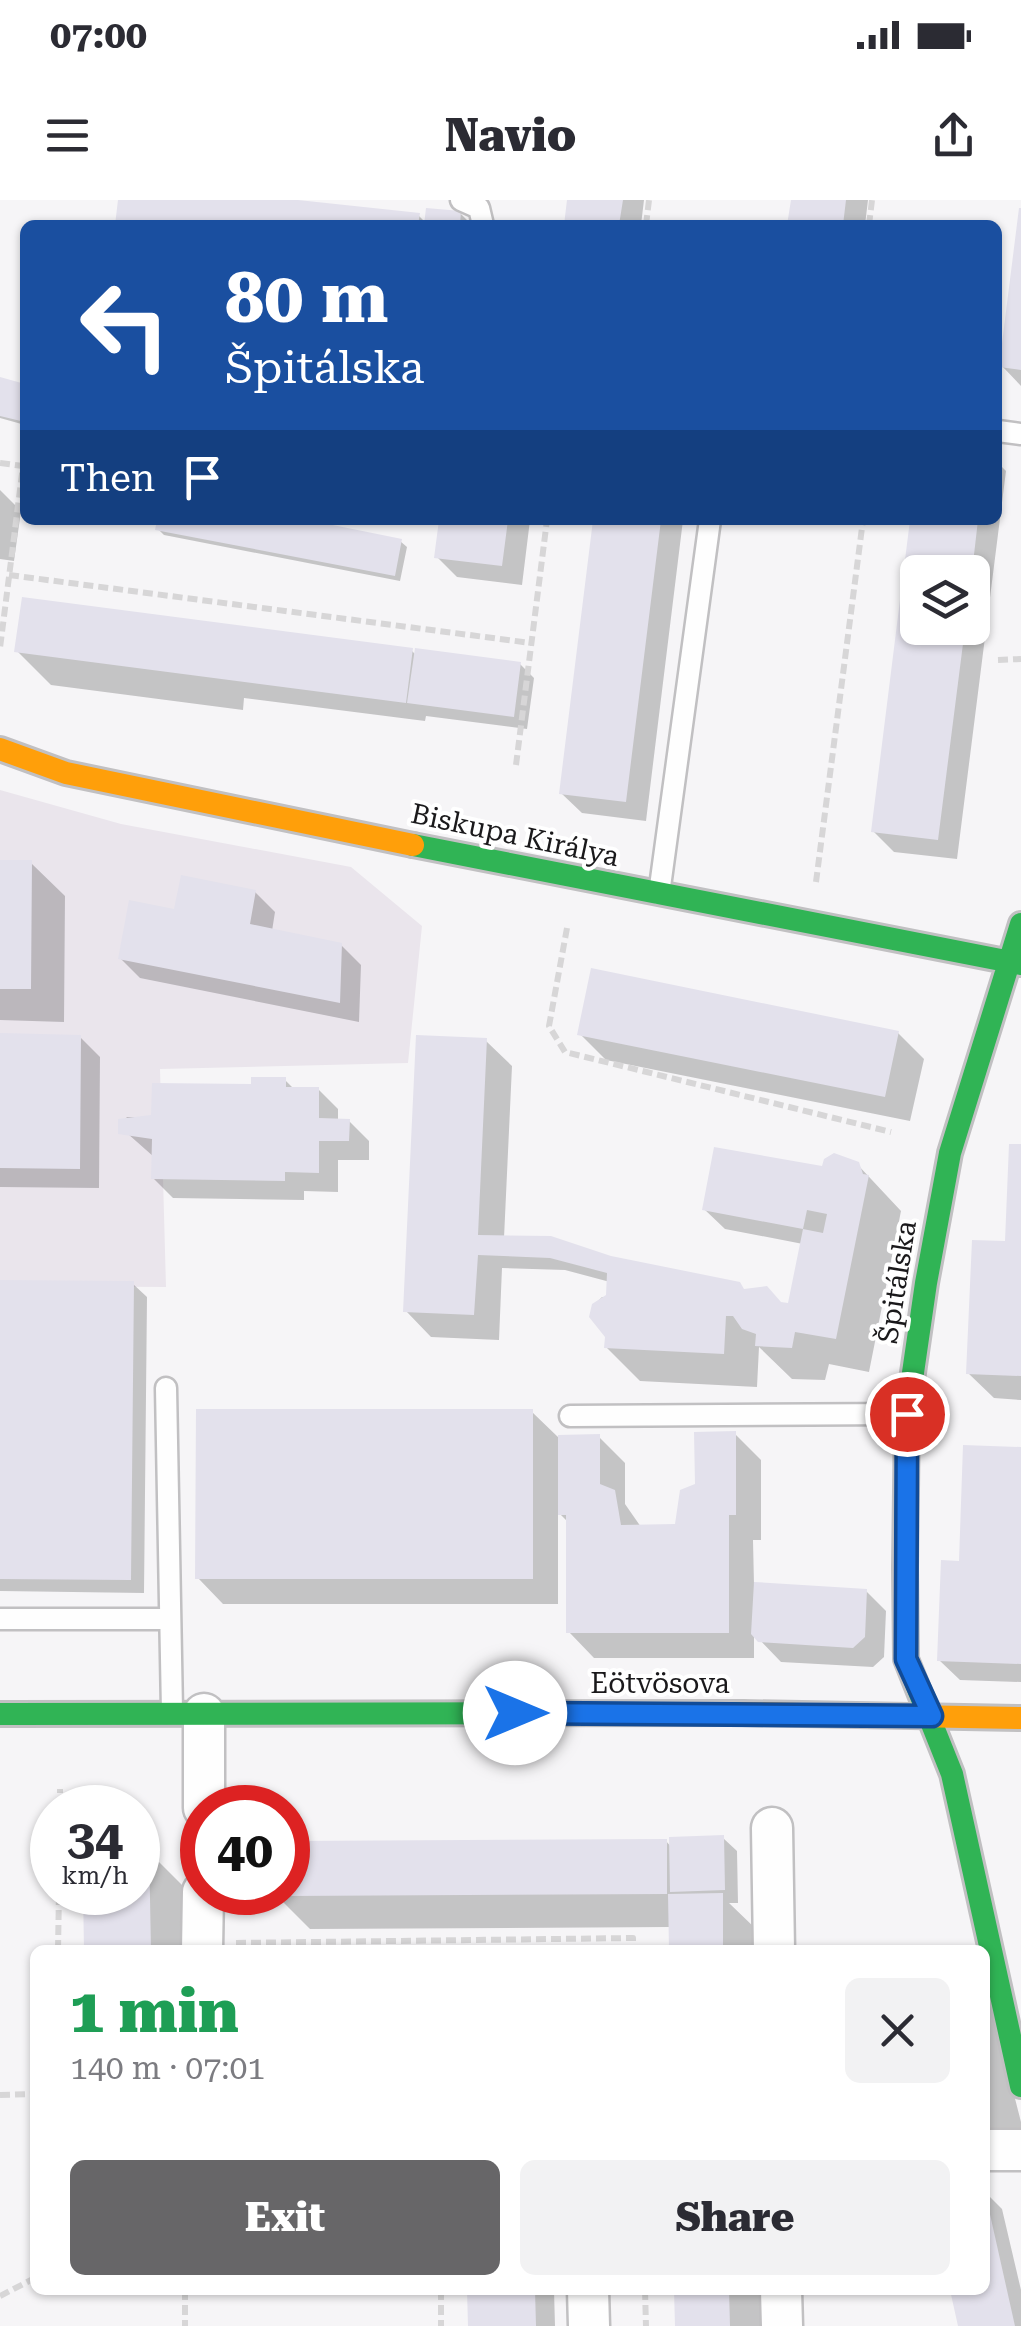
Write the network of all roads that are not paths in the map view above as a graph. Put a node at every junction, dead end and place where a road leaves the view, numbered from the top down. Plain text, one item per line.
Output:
1 (461, 200) edge
2 (482, 220) edge
3 (709, 525) edge
4 (0, 749) edge
5 (658, 896) junction
6 (1021, 924) edge
7 (1016, 962) edge
8 (166, 1388) dead end
9 (907, 1414) junction
10 (570, 1416) dead end
11 (0, 1619) edge
12 (169, 1619) junction
13 (0, 1714) edge
14 (188, 1714) junction
15 (932, 1716) junction
16 (1021, 1718) edge
17 (200, 1785) edge
18 (772, 1828) dead end
19 (203, 1915) edge
20 (202, 1945) edge
21 (774, 1945) edge
22 (990, 1945) edge
23 (990, 1946) edge
24 (1021, 2086) edge
25 (990, 2150) edge
26 (1021, 2150) edge
27 (588, 2295) edge
28 (780, 2295) edge
29 (589, 2326) edge
30 (782, 2326) edge

1 - 2 lane
3 - 5 lane
4 - 5 street, Biskupa Királya
5 - 7 street, Biskupa Királya
6 - 7 street, Špitálska
7 - 9 street, Špitálska
8 - 12 lane
9 - 10 lane
9 - 15 street, Špitálska
11 - 12 lane
12 - 14 lane
13 - 14 street, Eötvösova
14 - 15 street, Eötvösova
14 - 17 street
15 - 16 street, Eötvösova
15 - 22 street, Špitálska
18 - 21 street
19 - 20 street
23 - 24 street, Špitálska
25 - 26 street
27 - 29 street
28 - 30 street

